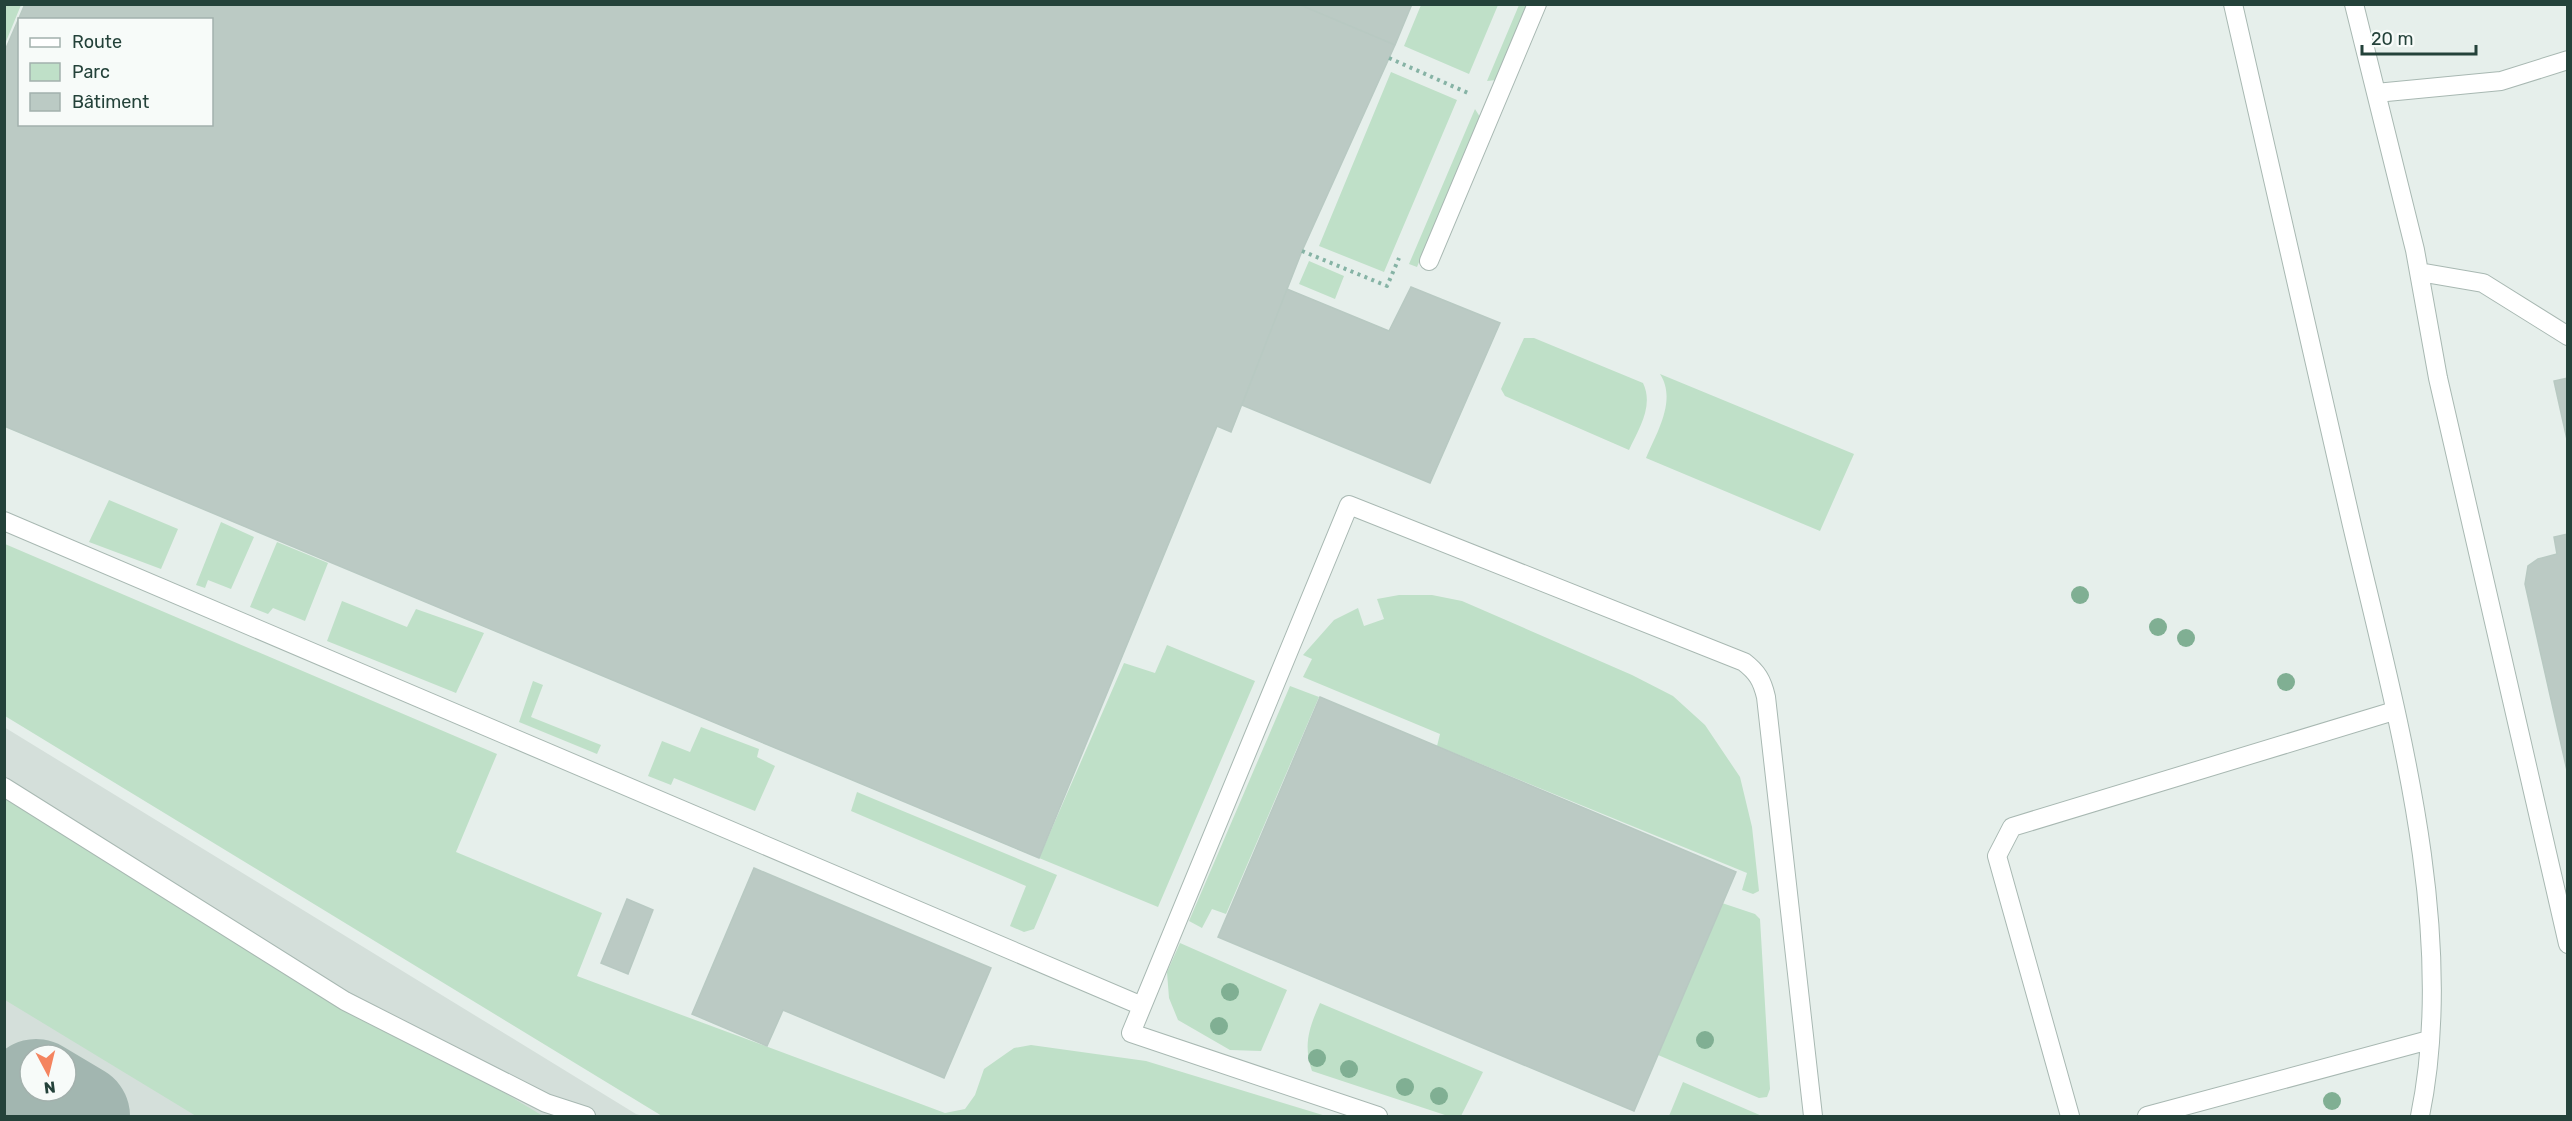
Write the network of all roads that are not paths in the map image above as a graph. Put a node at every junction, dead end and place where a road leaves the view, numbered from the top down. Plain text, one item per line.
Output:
1 (1537, 4) edge
2 (2233, 4) edge
3 (2354, 4) edge
4 (2568, 60) edge
5 (2376, 93) junction
6 (1429, 261) dead end
7 (2418, 272) junction
8 (2568, 336) edge
9 (4, 521) edge
10 (2394, 711) junction
11 (4, 787) edge
12 (2568, 944) edge
13 (1142, 1006) junction
14 (2429, 1040) junction
15 (586, 1116) edge
16 (1378, 1116) edge
17 (1813, 1116) edge
18 (2070, 1116) edge
19 (2147, 1116) edge
20 (2420, 1116) edge

1 - 6 lane
2 - 10 lane
3 - 5 lane
4 - 5 lane
5 - 7 lane
7 - 8 lane
7 - 12 lane
9 - 13 lane
10 - 14 lane
10 - 18 lane
11 - 15 lane
13 - 16 lane
13 - 17 lane
14 - 19 lane
14 - 20 lane

